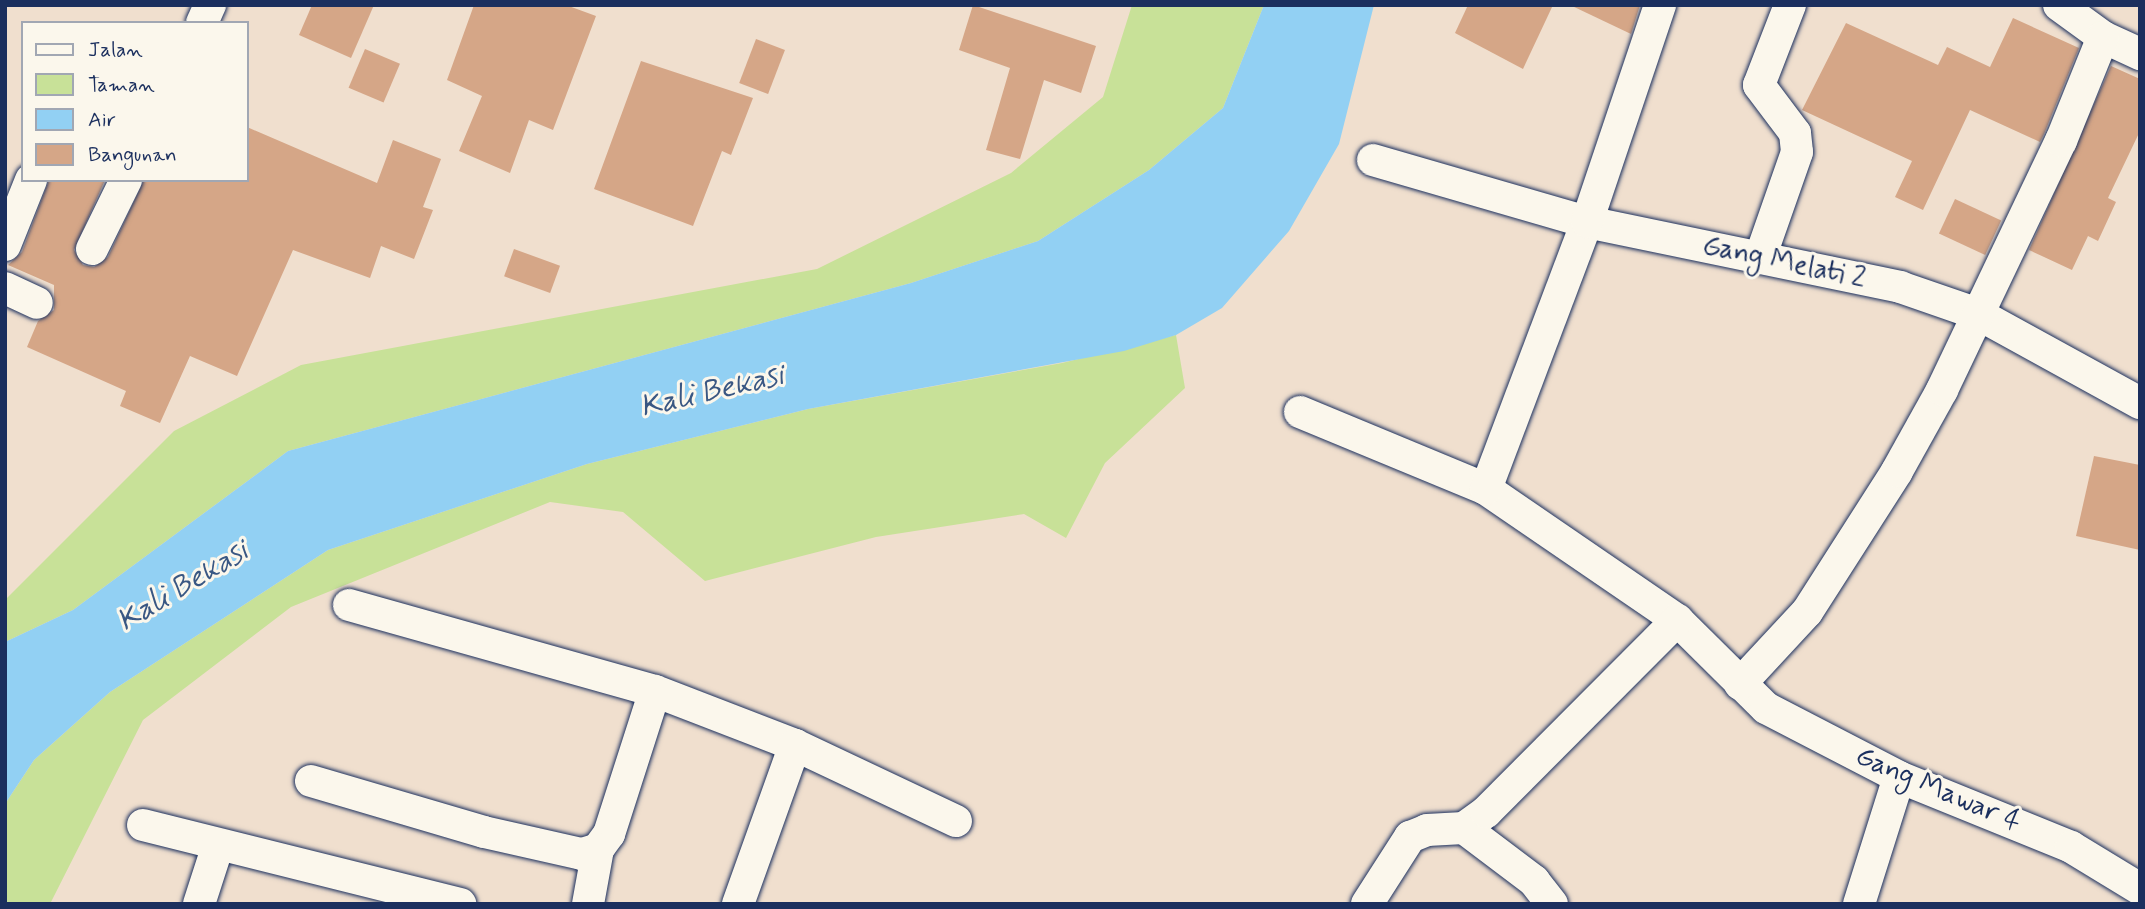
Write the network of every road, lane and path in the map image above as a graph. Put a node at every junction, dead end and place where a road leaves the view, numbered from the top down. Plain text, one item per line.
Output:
1 (210, 5) edge
2 (1660, 5) edge
3 (1790, 5) edge
4 (2059, 5) edge
5 (203, 21) edge
6 (2103, 37) junction
7 (2140, 54) edge
8 (1373, 160) dead end
9 (30, 182) edge
10 (125, 182) edge
11 (1587, 222) junction
12 (5, 245) edge
13 (92, 249) dead end
14 (1761, 256) junction
15 (5, 288) edge
16 (37, 303) dead end
17 (1978, 314) junction
18 (2140, 403) edge
19 (1300, 412) dead end
20 (1486, 489) junction
21 (349, 605) dead end
22 (1677, 621) junction
23 (1740, 684) junction
24 (655, 691) junction
25 (795, 745) junction
26 (1899, 777) junction
27 (311, 782) dead end
28 (956, 821) dead end
29 (143, 825) dead end
30 (1464, 828) junction
31 (218, 845) junction
32 (598, 849) junction
33 (2140, 889) edge
34 (199, 904) edge
35 (460, 904) edge
36 (588, 904) edge
37 (738, 904) edge
38 (1367, 904) edge
39 (1552, 904) edge
40 (1859, 904) edge

1 - 5 street
2 - 11 street
3 - 14 street
4 - 6 street
6 - 7 street
6 - 17 street
8 - 11 street, Gang Melati 2
9 - 12 street
10 - 13 street
11 - 14 street, Gang Melati 2
11 - 20 street
14 - 17 street, Gang Melati 2
15 - 16 street
17 - 18 street, Gang Melati 2
17 - 23 street
19 - 20 street, Gang Mawar 4
20 - 22 street, Gang Mawar 4
21 - 24 street
22 - 23 street, Gang Mawar 4
22 - 30 street
23 - 26 street, Gang Mawar 4
24 - 25 street
24 - 32 street
25 - 28 street
25 - 37 street
26 - 33 street, Gang Mawar 4
26 - 40 street
27 - 32 street
29 - 31 street
30 - 38 street
30 - 39 street
31 - 34 street
31 - 35 street
32 - 36 street

